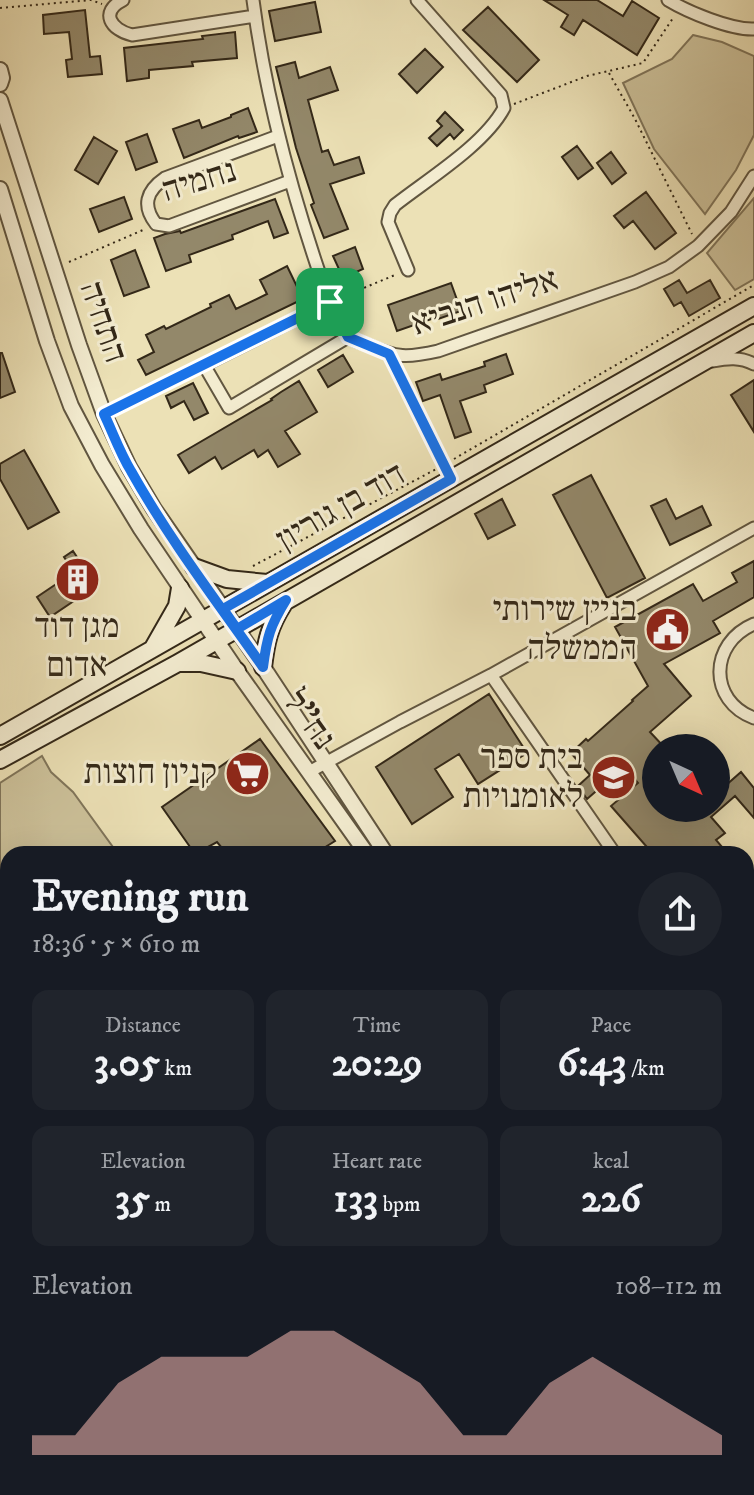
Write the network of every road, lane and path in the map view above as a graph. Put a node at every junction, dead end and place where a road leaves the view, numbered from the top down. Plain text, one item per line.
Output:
1 (123, 0) edge
2 (253, 0) edge
3 (417, 0) edge
4 (674, 3) edge
5 (0, 8) edge
6 (112, 8) junction
7 (255, 16) junction
8 (754, 29) edge
9 (0, 70) edge
10 (608, 71) junction
11 (0, 84) edge
12 (0, 100) edge
13 (504, 108) junction
14 (278, 136) junction
15 (754, 176) edge
16 (290, 181) junction
17 (0, 189) edge
18 (156, 224) junction
19 (698, 246) junction
20 (53, 269) junction
21 (408, 270) joint
22 (754, 285) edge
23 (330, 302) junction
24 (754, 306) edge
25 (754, 333) edge
26 (348, 337) junction
27 (389, 354) junction
28 (697, 364) junction
29 (754, 364) edge
30 (204, 365) junction
31 (104, 414) junction
32 (448, 472) junction
33 (754, 528) edge
34 (254, 565) dead end
35 (194, 567) junction
36 (268, 583) junction
37 (180, 588) junction
38 (286, 600) junction
39 (223, 609) junction
40 (202, 621) junction
41 (754, 624) edge
42 (237, 629) junction
43 (216, 641) junction
44 (153, 649) junction
45 (178, 663) junction
46 (263, 667) junction
47 (237, 671) junction
48 (491, 675) junction
49 (754, 718) edge
50 (0, 736) edge
51 (0, 760) edge
52 (327, 763) junction
53 (309, 772) junction
54 (361, 846) edge
55 (381, 846) edge
56 (609, 846) edge

1 - 6 street
2 - 7 street
3 - 13 street
4 - 8 street
4 - 10 path
5 - 6 path
6 - 7 street
7 - 14 street
9 - 11 street
10 - 13 path
10 - 19 path
12 - 20 street, התחיה
13 - 21 street
14 - 16 street
14 - 18 street, נחמיה
15 - 19 street, אליהו הנביא
16 - 18 street, נחמיה
16 - 23 street
17 - 37 street, התחיה
18 - 20 path
19 - 27 street, אליהו הנביא
20 - 31 street, התחיה
21 - 23 path
22 - 32 path
23 - 26 street
23 - 30 street
24 - 32 main road, דוד בן גוריון
25 - 28 main road, דוד בן גוריון
26 - 27 street, אליהו הנביא
26 - 30 street
27 - 32 path
28 - 29 street
28 - 38 main road, דוד בן גוריון
30 - 31 path
31 - 35 street, התחיה
32 - 34 path
32 - 36 main road, דוד בן גוריון
33 - 48 street
35 - 36 main road
35 - 39 street, התחיה
36 - 39 main road, דוד בן גוריון
37 - 40 street, התחיה
37 - 44 main road
38 - 42 main road, דוד בן גוריון
38 - 46 main road
39 - 40 main road, דוד בן גוריון
39 - 42 street, התחיה
40 - 43 street, נח"ל
40 - 44 main road, דוד בן גוריון
41 - 49 street
42 - 43 main road, דוד בן גוריון
42 - 46 street, נח"ל
43 - 45 main road, דוד בן גוריון
43 - 47 street, נח"ל
44 - 50 main road, דוד בן גוריון
45 - 47 main road
45 - 51 main road, דוד בן גוריון
46 - 52 street, נח"ל
47 - 53 street, נח"ל
48 - 52 street
48 - 56 street
52 - 53 street
52 - 55 street, נח"ל
53 - 54 street, נח"ל

